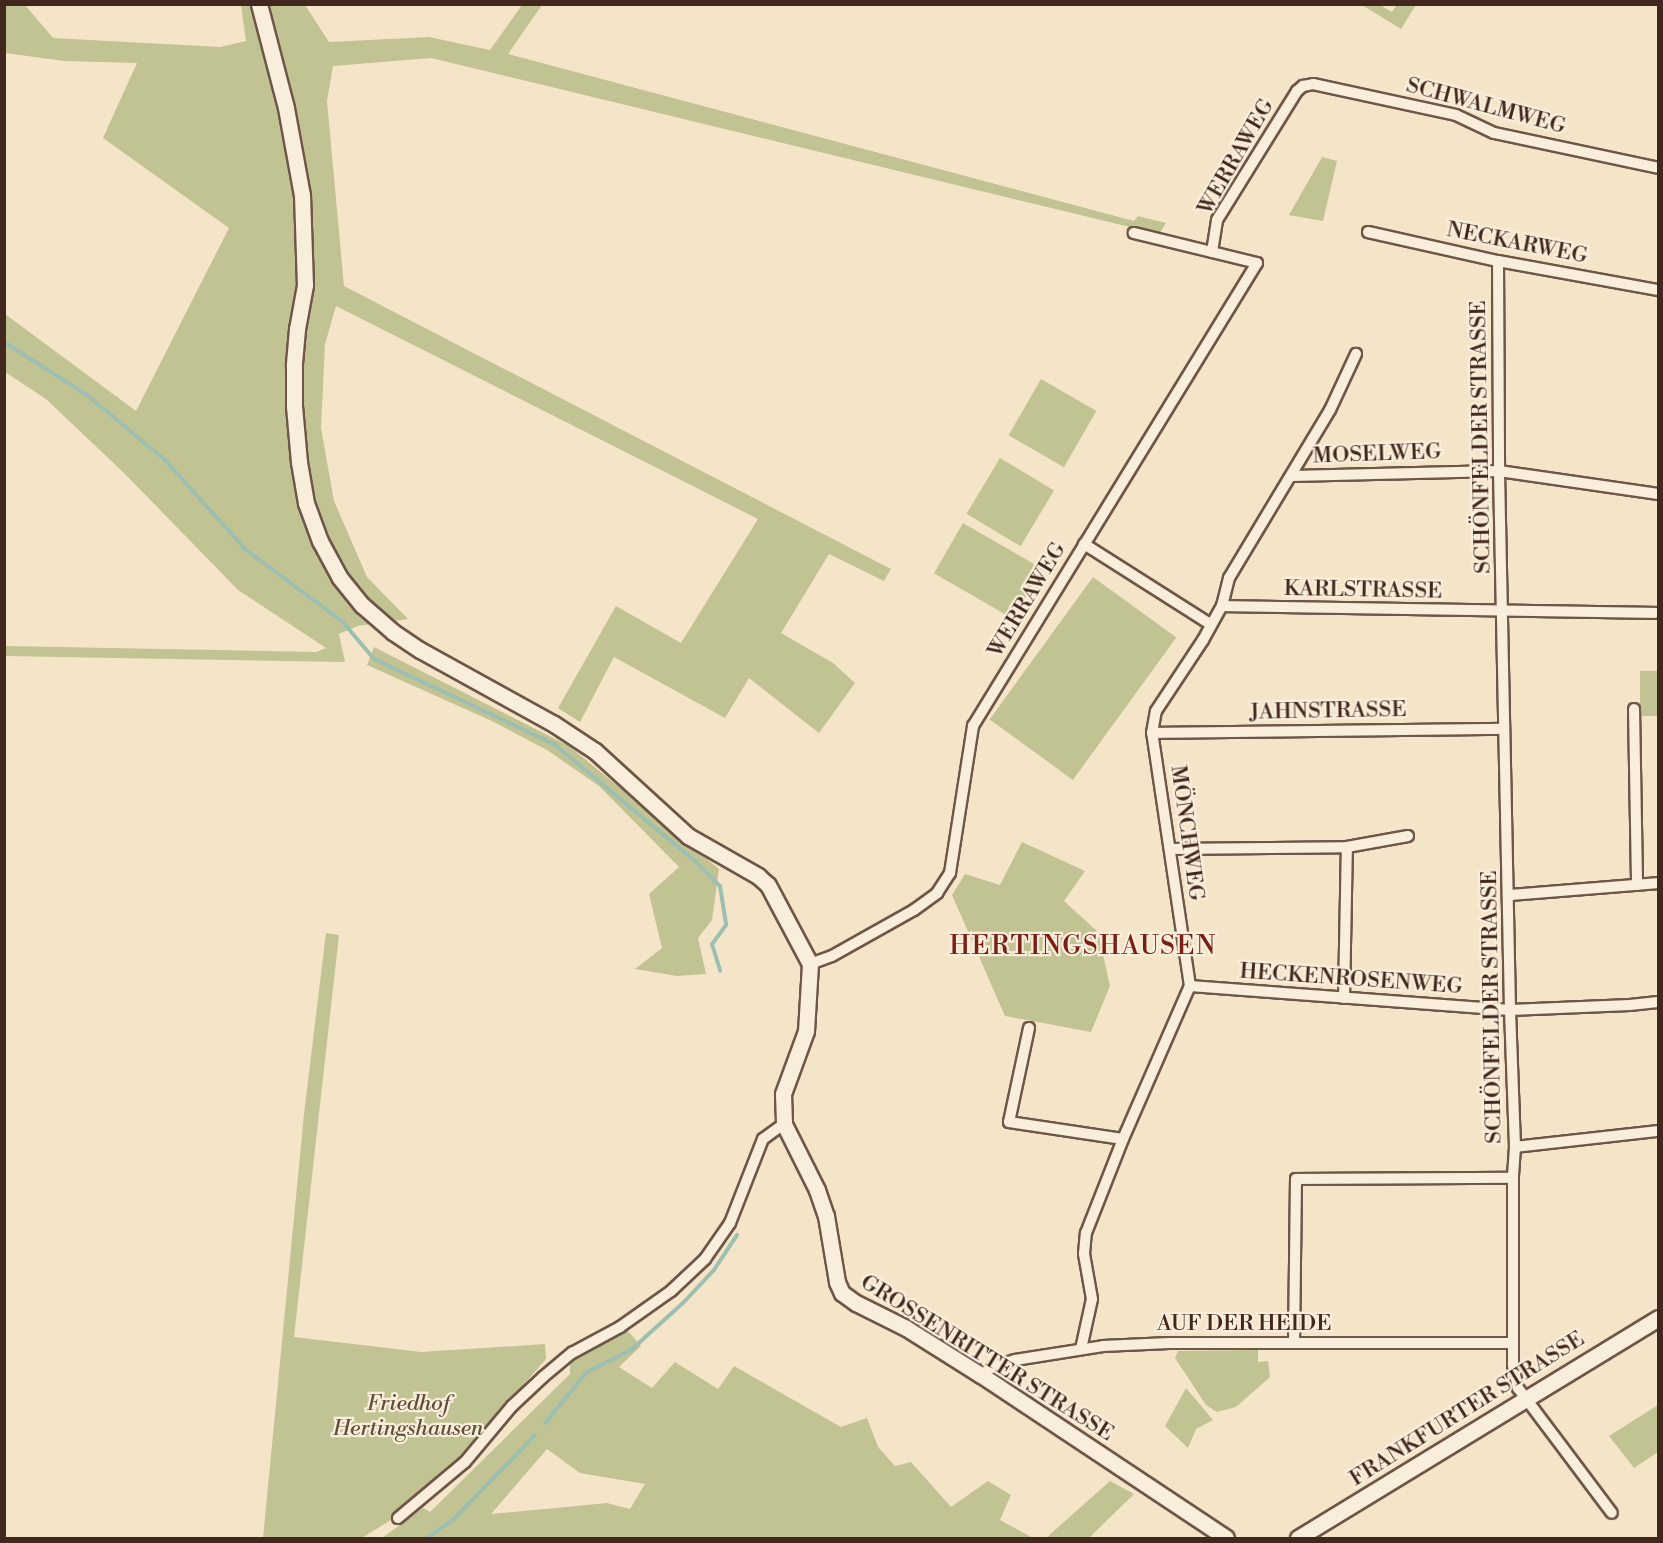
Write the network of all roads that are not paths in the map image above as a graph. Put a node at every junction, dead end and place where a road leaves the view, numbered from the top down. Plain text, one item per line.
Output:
1 (259, 4) edge
2 (1303, 86) joint
3 (1659, 168) edge
4 (1368, 232) dead end
5 (1134, 233) dead end
6 (1212, 252) junction
7 (1498, 261) junction
8 (1659, 290) edge
9 (1356, 354) dead end
10 (1499, 471) junction
11 (1292, 476) junction
12 (1659, 494) edge
13 (1084, 544) junction
14 (1222, 606) junction
15 (1503, 612) junction
16 (1655, 613) dead end
17 (1210, 624) junction
18 (1634, 709) dead end
19 (1504, 729) junction
20 (1152, 733) junction
21 (1408, 836) dead end
22 (1347, 847) junction
23 (1170, 849) junction
24 (1659, 883) edge
25 (1638, 885) junction
26 (1509, 895) junction
27 (810, 964) junction
28 (1190, 986) junction
29 (1344, 998) junction
30 (1659, 1002) edge
31 (1510, 1010) junction
32 (1029, 1028) dead end
33 (784, 1124) junction
34 (1659, 1131) edge
35 (1123, 1139) junction
36 (1515, 1147) junction
37 (1513, 1178) junction
38 (1659, 1318) edge
39 (1294, 1342) junction
40 (1512, 1343) junction
41 (1081, 1348) junction
42 (981, 1375) junction
43 (1526, 1398) junction
44 (1612, 1513) dead end
45 (398, 1518) dead end
46 (1226, 1539) edge
47 (1298, 1539) edge

1 - 27 street
2 - 3 street, SCHWALMWEG
2 - 6 street, WERRAWEG
4 - 7 street, NECKARWEG
5 - 6 street, WERRAWEG
6 - 13 street, WERRAWEG
7 - 8 street, NECKARWEG
7 - 10 street, SCHÖNFELDER STRASSE
9 - 11 street, MÖNCHWEG
10 - 11 street, MOSELWEG
10 - 12 street, MOSELWEG
10 - 15 street, SCHÖNFELDER STRASSE
11 - 14 street, MÖNCHWEG
13 - 17 street
13 - 27 street, WERRAWEG
14 - 15 street, KARLSTRASSE
14 - 17 street, MÖNCHWEG
15 - 16 street
15 - 19 street, SCHÖNFELDER STRASSE
17 - 20 street, MÖNCHWEG
18 - 25 street
19 - 20 street, JAHNSTRASSE
19 - 26 street, SCHÖNFELDER STRASSE
20 - 23 street, MÖNCHWEG
21 - 22 street
22 - 23 street
22 - 29 street
23 - 28 street, MÖNCHWEG
24 - 25 street
25 - 26 street
26 - 31 street, SCHÖNFELDER STRASSE
27 - 33 street, GROSSENRITTER STRASSE
28 - 29 street, HECKENROSENWEG
28 - 35 street
29 - 31 street, HECKENROSENWEG
30 - 31 street, HECKENROSENWEG
31 - 36 street, SCHÖNFELDER STRASSE
32 - 35 street
33 - 42 street, GROSSENRITTER STRASSE
33 - 45 street
34 - 36 street
35 - 41 street
36 - 37 street, SCHÖNFELDER STRASSE
37 - 39 street
37 - 40 street, SCHÖNFELDER STRASSE
38 - 43 street, FRANKFURTER STRASSE
39 - 40 street, AUF DER HEIDE
39 - 41 street, AUF DER HEIDE
40 - 43 street, SCHÖNFELDER STRASSE
41 - 42 street, AUF DER HEIDE
42 - 46 street, GROSSENRITTER STRASSE
43 - 44 street, SCHÖNFELDER STRASSE
43 - 47 street, FRANKFURTER STRASSE

